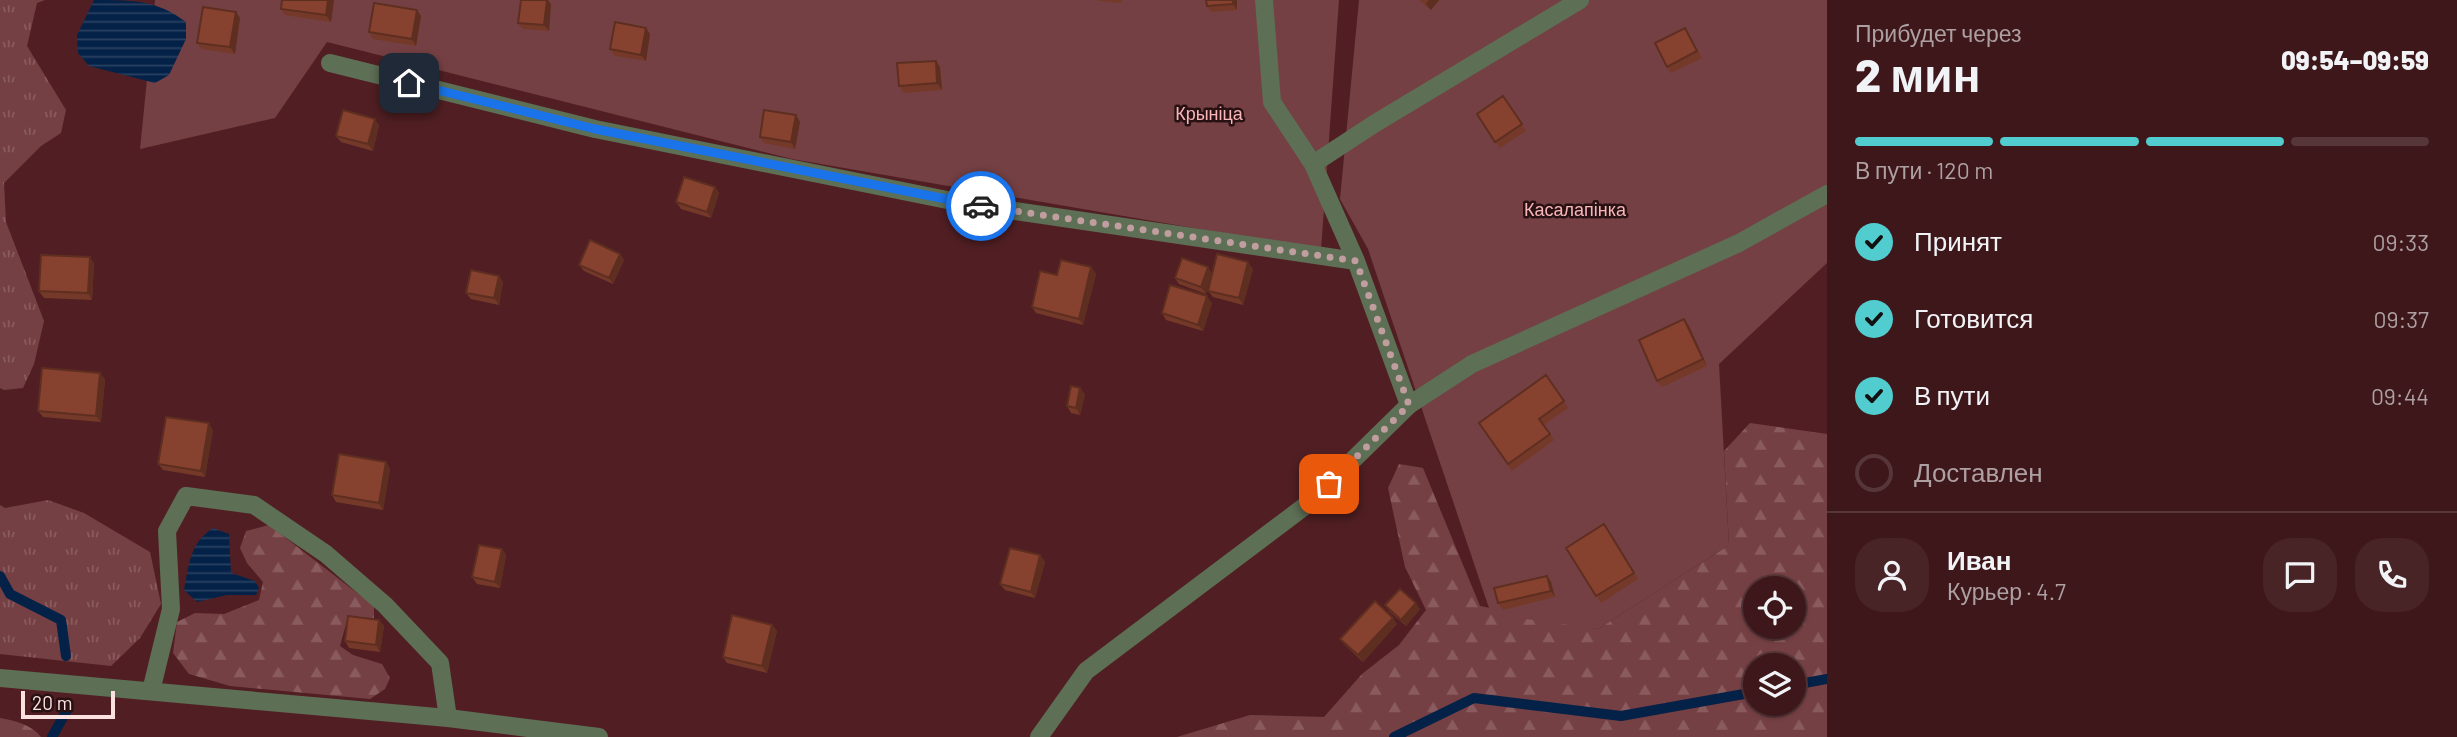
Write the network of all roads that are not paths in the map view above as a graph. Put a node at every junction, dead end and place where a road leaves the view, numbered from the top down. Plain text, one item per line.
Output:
1 (1264, 0) edge
2 (1580, 0) edge
3 (330, 63) dead end
4 (1313, 164) junction
5 (1827, 194) edge
6 (1356, 261) junction
7 (1409, 405) junction
8 (0, 678) edge
9 (151, 691) junction
10 (448, 718) junction
11 (599, 737) edge
12 (1040, 737) edge

1 - 4 street
2 - 4 street
3 - 6 street
4 - 6 street
5 - 7 street
6 - 7 street
7 - 12 street
8 - 9 street
9 - 10 street
9 - 10 street
10 - 11 street

